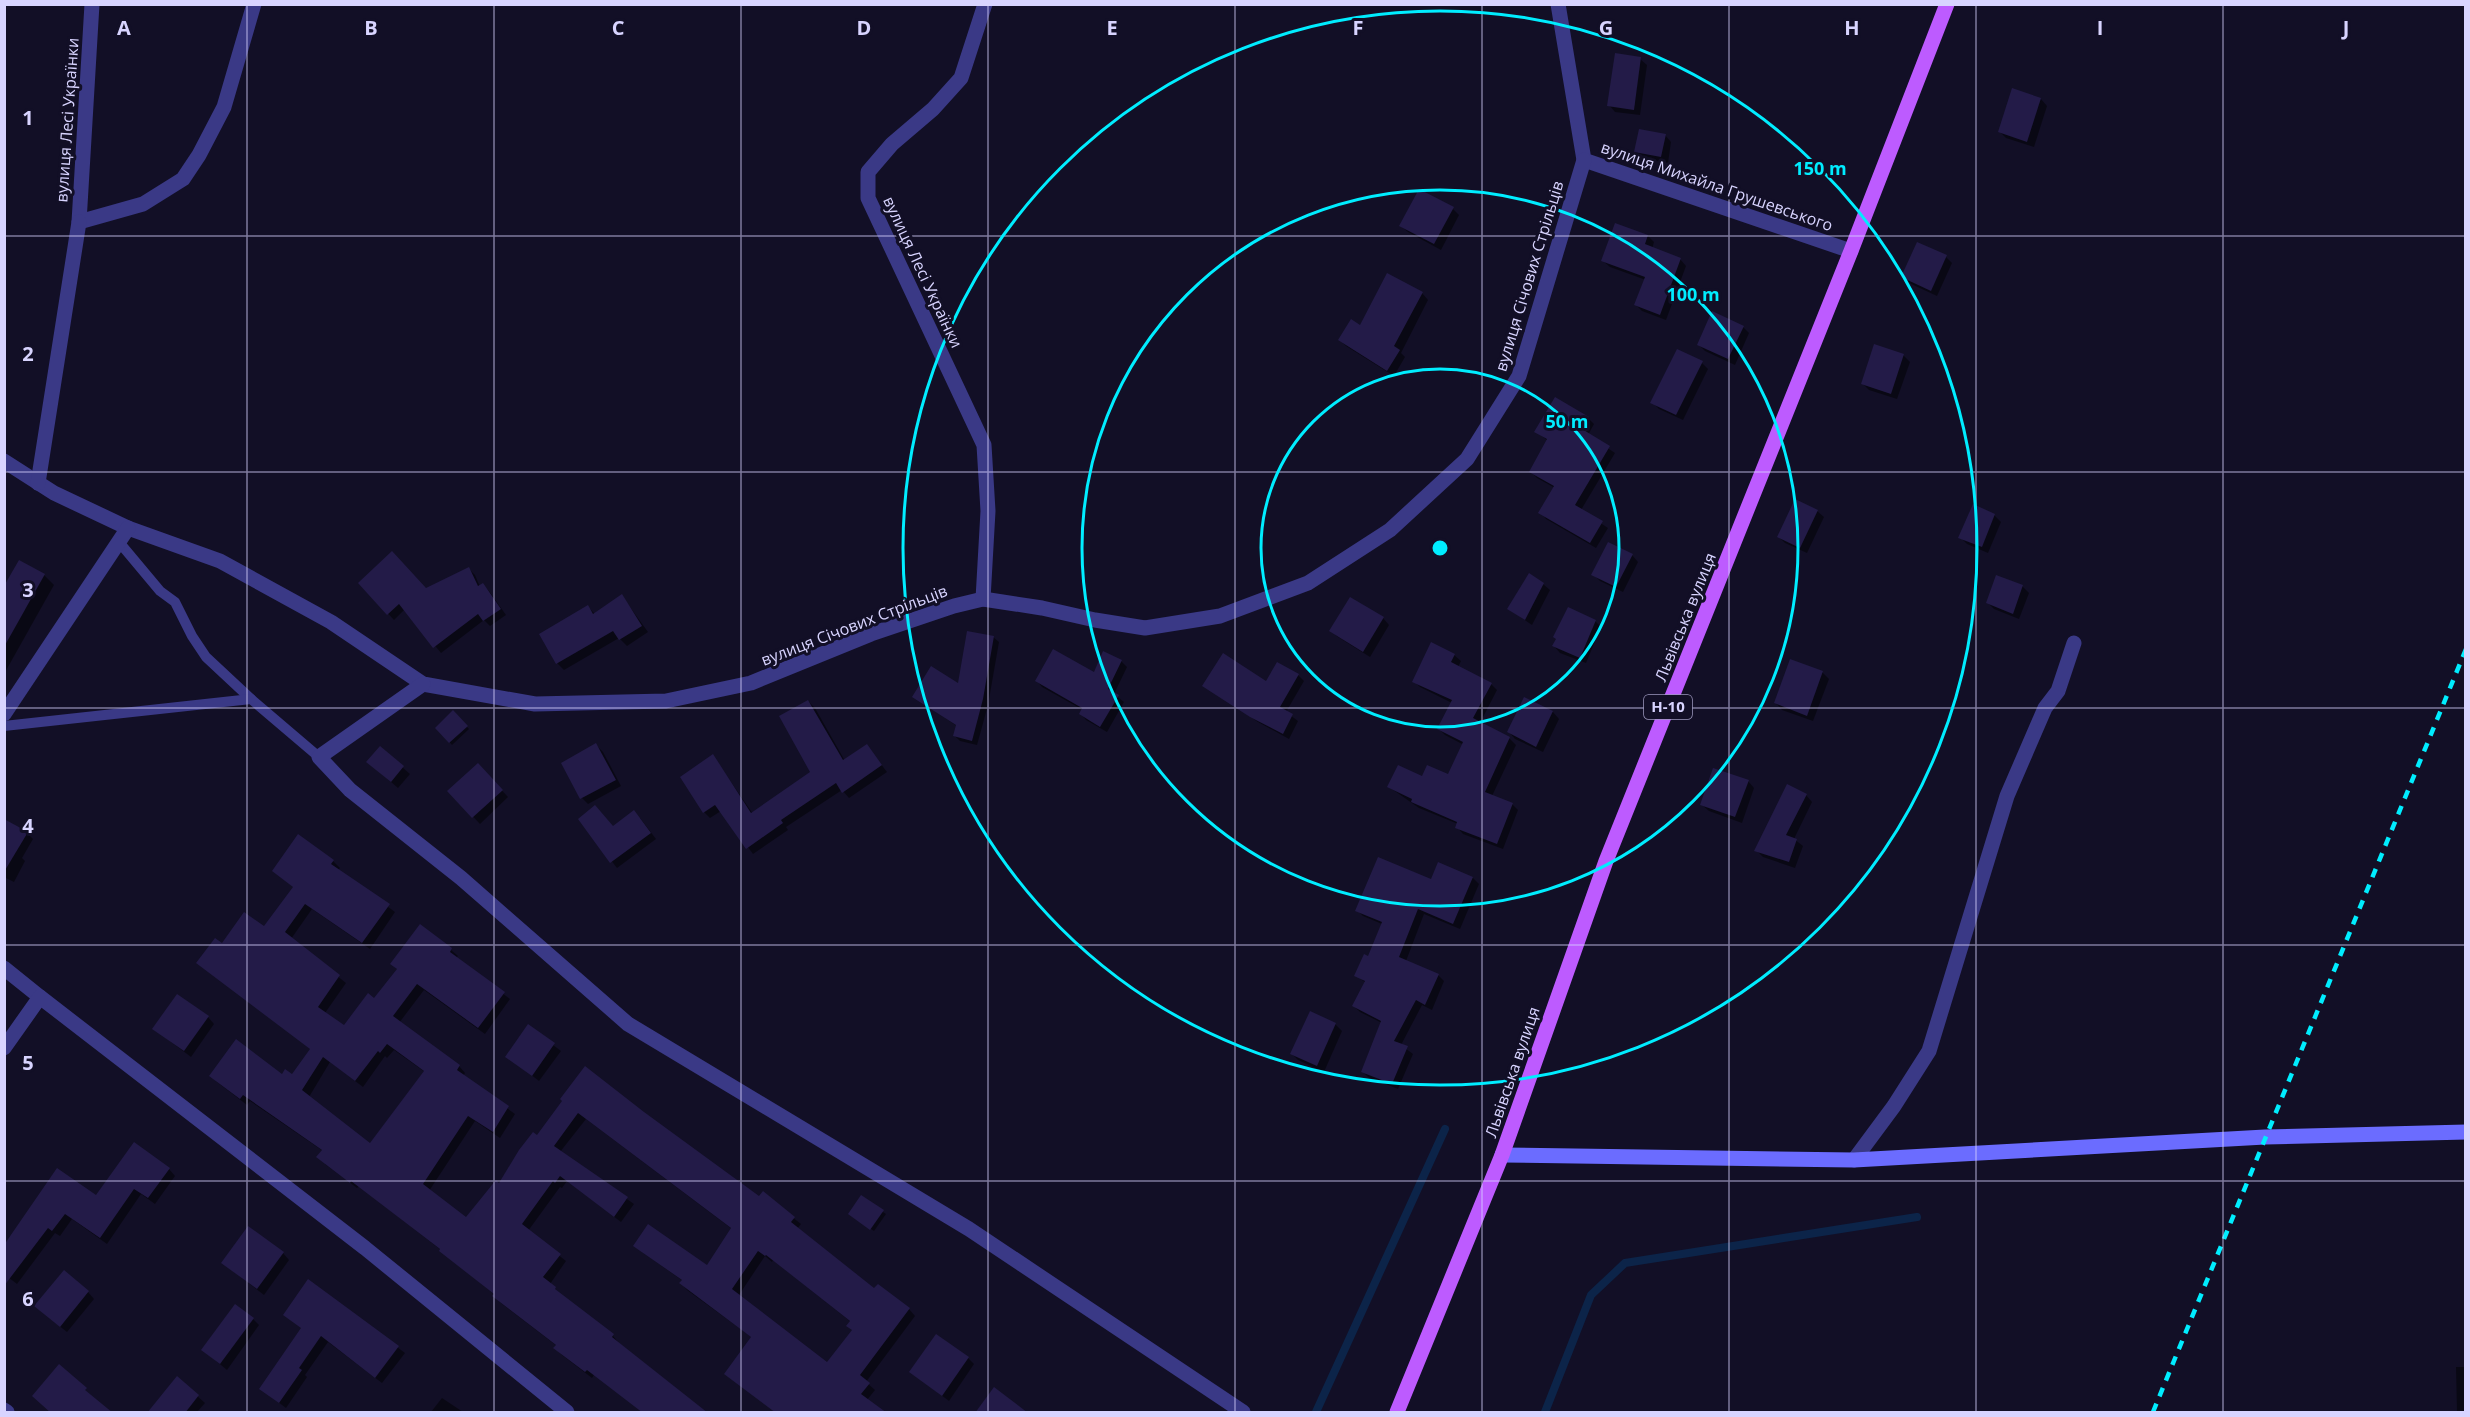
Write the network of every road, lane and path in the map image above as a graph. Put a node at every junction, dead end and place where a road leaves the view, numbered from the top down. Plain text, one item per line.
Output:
1 (92, 4) edge
2 (254, 4) edge
3 (985, 4) edge
4 (1558, 4) edge
5 (1947, 4) edge
6 (1584, 159) junction
7 (79, 222) junction
8 (1851, 252) junction
9 (4, 461) edge
10 (38, 483) junction
11 (128, 528) junction
12 (119, 542) junction
13 (983, 599) junction
14 (2074, 643) dead end
15 (423, 684) junction
16 (251, 699) junction
17 (4, 714) edge
18 (4, 726) edge
19 (320, 757) junction
20 (4, 968) edge
21 (40, 997) junction
22 (4, 1048) edge
23 (2466, 1132) edge
24 (1502, 1155) junction
25 (1854, 1160) junction
26 (567, 1413) edge
27 (1243, 1413) edge
28 (1397, 1413) edge

1 - 7 street, вулиця Лесі Українки
2 - 7 street, вулиця Лесі Українки
3 - 13 street, вулиця Лесі Українки
4 - 6 street, вулиця Михайла Грушевського
5 - 8 main road, Львівська вулиця / Н-10
6 - 8 street, вулиця Михайла Грушевського
6 - 13 street, вулиця Січових Стрільців
7 - 10 street
8 - 24 main road, Львівська вулиця / Н-10
9 - 10 street, вулиця Січових Стрільців
10 - 11 street, вулиця Січових Стрільців
11 - 12 street
11 - 15 street, вулиця Січових Стрільців
12 - 16 lane
12 - 17 street
13 - 15 street, вулиця Січових Стрільців
14 - 25 street
15 - 19 street
16 - 18 lane
16 - 19 lane
19 - 27 street
20 - 21 street
21 - 22 street
21 - 26 street
23 - 25 street
24 - 25 street
24 - 28 main road, Львівська вулиця / Н-10

